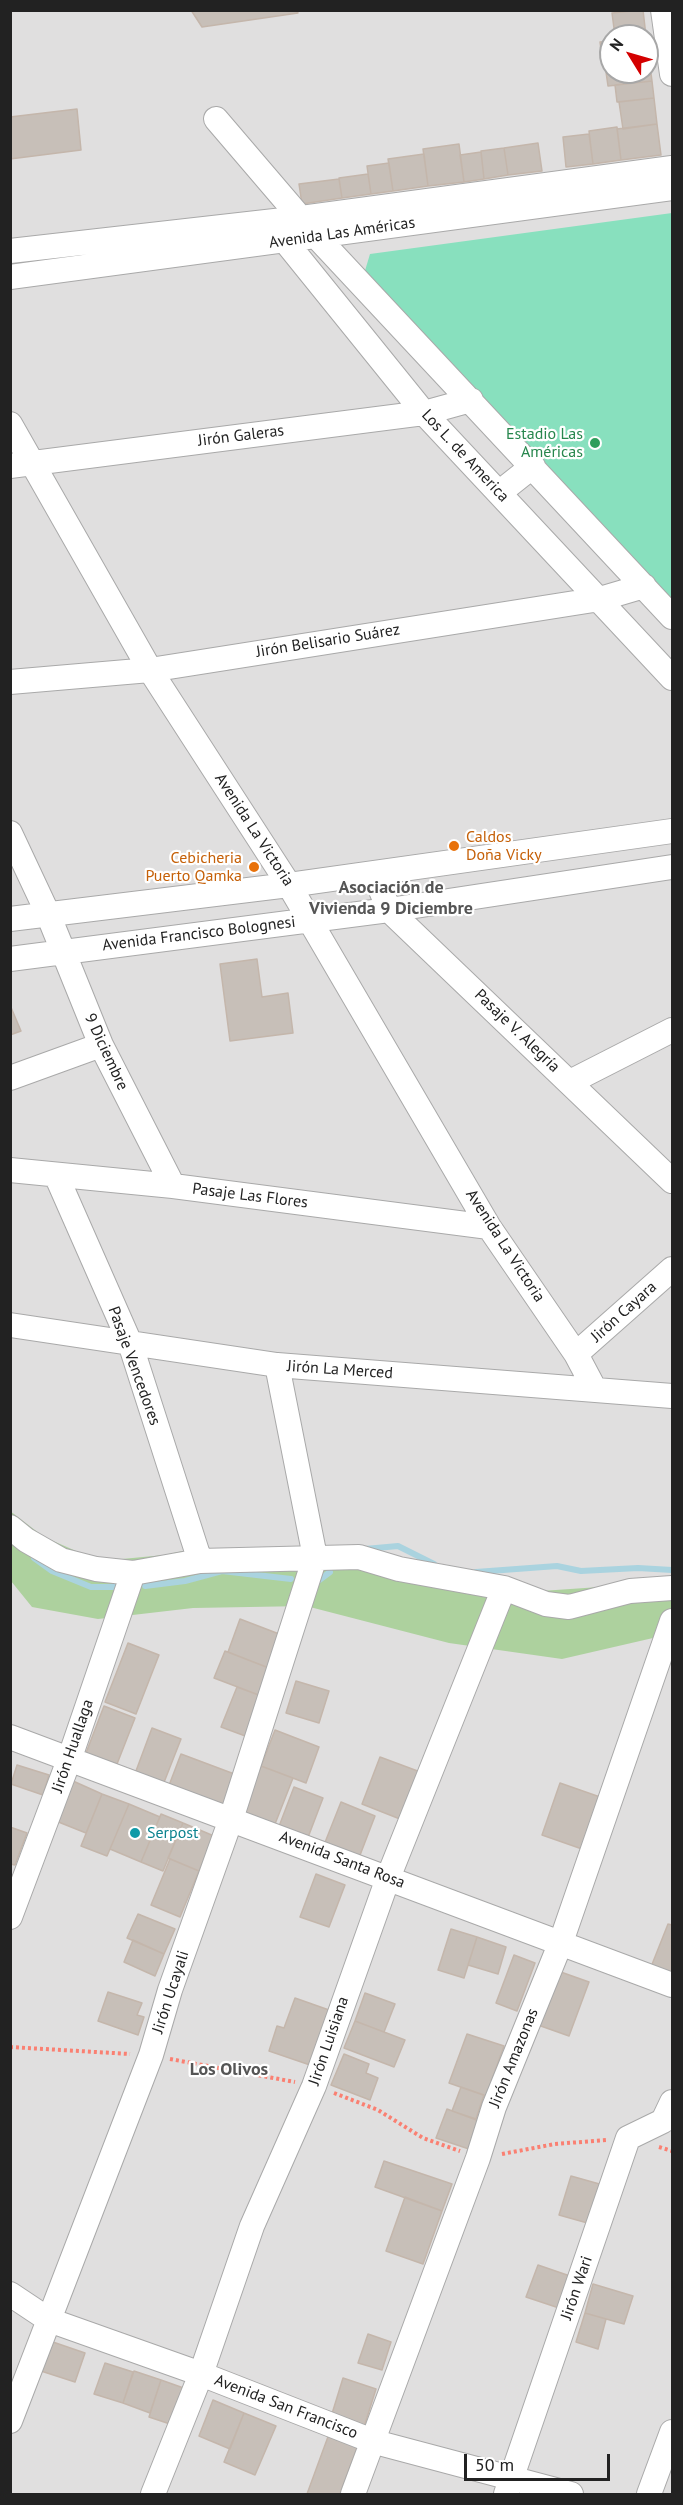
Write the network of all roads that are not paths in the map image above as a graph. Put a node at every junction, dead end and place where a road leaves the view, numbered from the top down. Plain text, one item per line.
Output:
1 (663, 10) edge
2 (672, 75) edge
3 (216, 119) dead end
4 (672, 168) edge
5 (672, 188) edge
6 (308, 227) junction
7 (277, 231) junction
8 (10, 251) edge
9 (10, 277) edge
10 (392, 316) junction
11 (363, 338) junction
12 (471, 400) junction
13 (424, 412) junction
14 (10, 424) edge
15 (22, 465) edge
16 (532, 466) junction
17 (499, 493) junction
18 (644, 586) junction
19 (600, 598) junction
20 (672, 617) edge
21 (150, 670) junction
22 (672, 678) edge
23 (10, 682) edge
24 (672, 831) edge
25 (10, 833) edge
26 (598, 842) junction
27 (672, 867) edge
28 (374, 873) junction
29 (609, 876) junction
30 (289, 885) junction
31 (389, 910) junction
32 (48, 914) junction
33 (10, 919) edge
34 (309, 921) junction
35 (62, 951) junction
36 (10, 959) edge
37 (672, 1030) edge
38 (101, 1045) junction
39 (10, 1078) edge
40 (570, 1082) junction
41 (10, 1170) edge
42 (56, 1175) junction
43 (672, 1181) edge
44 (174, 1186) junction
45 (489, 1227) junction
46 (672, 1269) edge
47 (10, 1325) edge
48 (129, 1343) junction
49 (576, 1354) junction
50 (277, 1365) junction
51 (594, 1388) junction
52 (672, 1396) edge
53 (10, 1527) edge
54 (315, 1557) junction
55 (200, 1561) junction
56 (133, 1573) junction
57 (504, 1588) junction
58 (672, 1588) edge
59 (672, 1621) edge
60 (10, 1737) edge
61 (69, 1760) junction
62 (231, 1819) junction
63 (388, 1878) junction
64 (10, 1917) edge
65 (561, 1942) junction
66 (672, 1985) edge
67 (672, 2102) edge
68 (10, 2294) edge
69 (50, 2320) junction
70 (201, 2374) junction
71 (10, 2421) edge
72 (672, 2432) edge
73 (375, 2442) junction
74 (509, 2487) edge
75 (153, 2494) edge
76 (353, 2494) edge
77 (571, 2494) edge
78 (649, 2494) edge

1 - 2 street
3 - 6 street
4 - 6 street, Avenida Las Américas
5 - 6 street, Avenida Las Américas
6 - 7 street, Avenida Las Américas
6 - 10 street
7 - 8 street, Avenida Las Américas
7 - 9 street, Avenida Las Américas
7 - 11 street, Los L. de America
10 - 11 street
10 - 12 street
11 - 13 street, Los L. de America
12 - 13 street, Jirón Galeras
12 - 16 street
13 - 15 street, Jirón Galeras
13 - 17 street, Los L. de America
14 - 15 street, Avenida La Victoria
15 - 21 street, Avenida La Victoria
16 - 17 street
16 - 18 street
17 - 19 street, Los L. de America
18 - 19 street, Jirón Belisario Suárez
18 - 20 street
19 - 21 street, Jirón Belisario Suárez
19 - 22 street, Los L. de America
21 - 23 street, Jirón Belisario Suárez
21 - 30 street, Avenida La Victoria
24 - 26 street
25 - 32 street, 9 Diciembre
26 - 28 street
26 - 29 street
27 - 29 street, Avenida Francisco Bolognesi
28 - 30 street
28 - 31 street, Pasaje V. Alegría
29 - 31 street, Avenida Francisco Bolognesi
30 - 32 street
30 - 34 street, Avenida La Victoria
31 - 34 street, Avenida Francisco Bolognesi
31 - 40 street, Pasaje V. Alegría
32 - 33 street
32 - 35 street, 9 Diciembre
34 - 35 street, Avenida Francisco Bolognesi
34 - 45 street, Avenida La Victoria
35 - 36 street, Avenida Francisco Bolognesi
35 - 38 street, 9 Diciembre
37 - 40 street
38 - 39 street
38 - 44 street, 9 Diciembre
40 - 43 street, Pasaje V. Alegría
41 - 42 street, Pasaje Las Flores
42 - 44 street, Pasaje Las Flores
42 - 48 street, Pasaje Vencedores
44 - 45 street, Pasaje Las Flores
45 - 49 street, Avenida La Victoria
46 - 49 street, Jirón Cayara
47 - 48 street, Jirón La Merced
48 - 50 street, Jirón La Merced
48 - 55 street, Pasaje Vencedores
49 - 51 street, Avenida La Victoria
50 - 51 street, Jirón La Merced
50 - 54 street
51 - 52 street, Jirón La Merced
53 - 56 street
54 - 55 street
54 - 57 street
54 - 62 street, Jirón Ucayali
55 - 56 street
56 - 61 street, Jirón Huallaga
57 - 58 street
57 - 63 street, Jirón Luisiana
59 - 65 street, Jirón Amazonas
60 - 61 street, Avenida Santa Rosa
61 - 62 street, Avenida Santa Rosa
61 - 64 street, Jirón Huallaga
62 - 63 street, Avenida Santa Rosa
62 - 69 street, Jirón Ucayali
63 - 65 street, Avenida Santa Rosa
63 - 70 street, Jirón Luisiana
65 - 66 street, Avenida Santa Rosa
65 - 73 street, Jirón Amazonas
67 - 74 street, Jirón Wari
68 - 69 street, Avenida San Francisco
69 - 70 street, Avenida San Francisco
69 - 71 street, Jirón Ucayali
70 - 73 street, Avenida San Francisco
70 - 75 street, Jirón Luisiana
72 - 78 street
73 - 74 street, Avenida San Francisco
73 - 76 street, Jirón Amazonas
74 - 77 street, Avenida San Francisco

